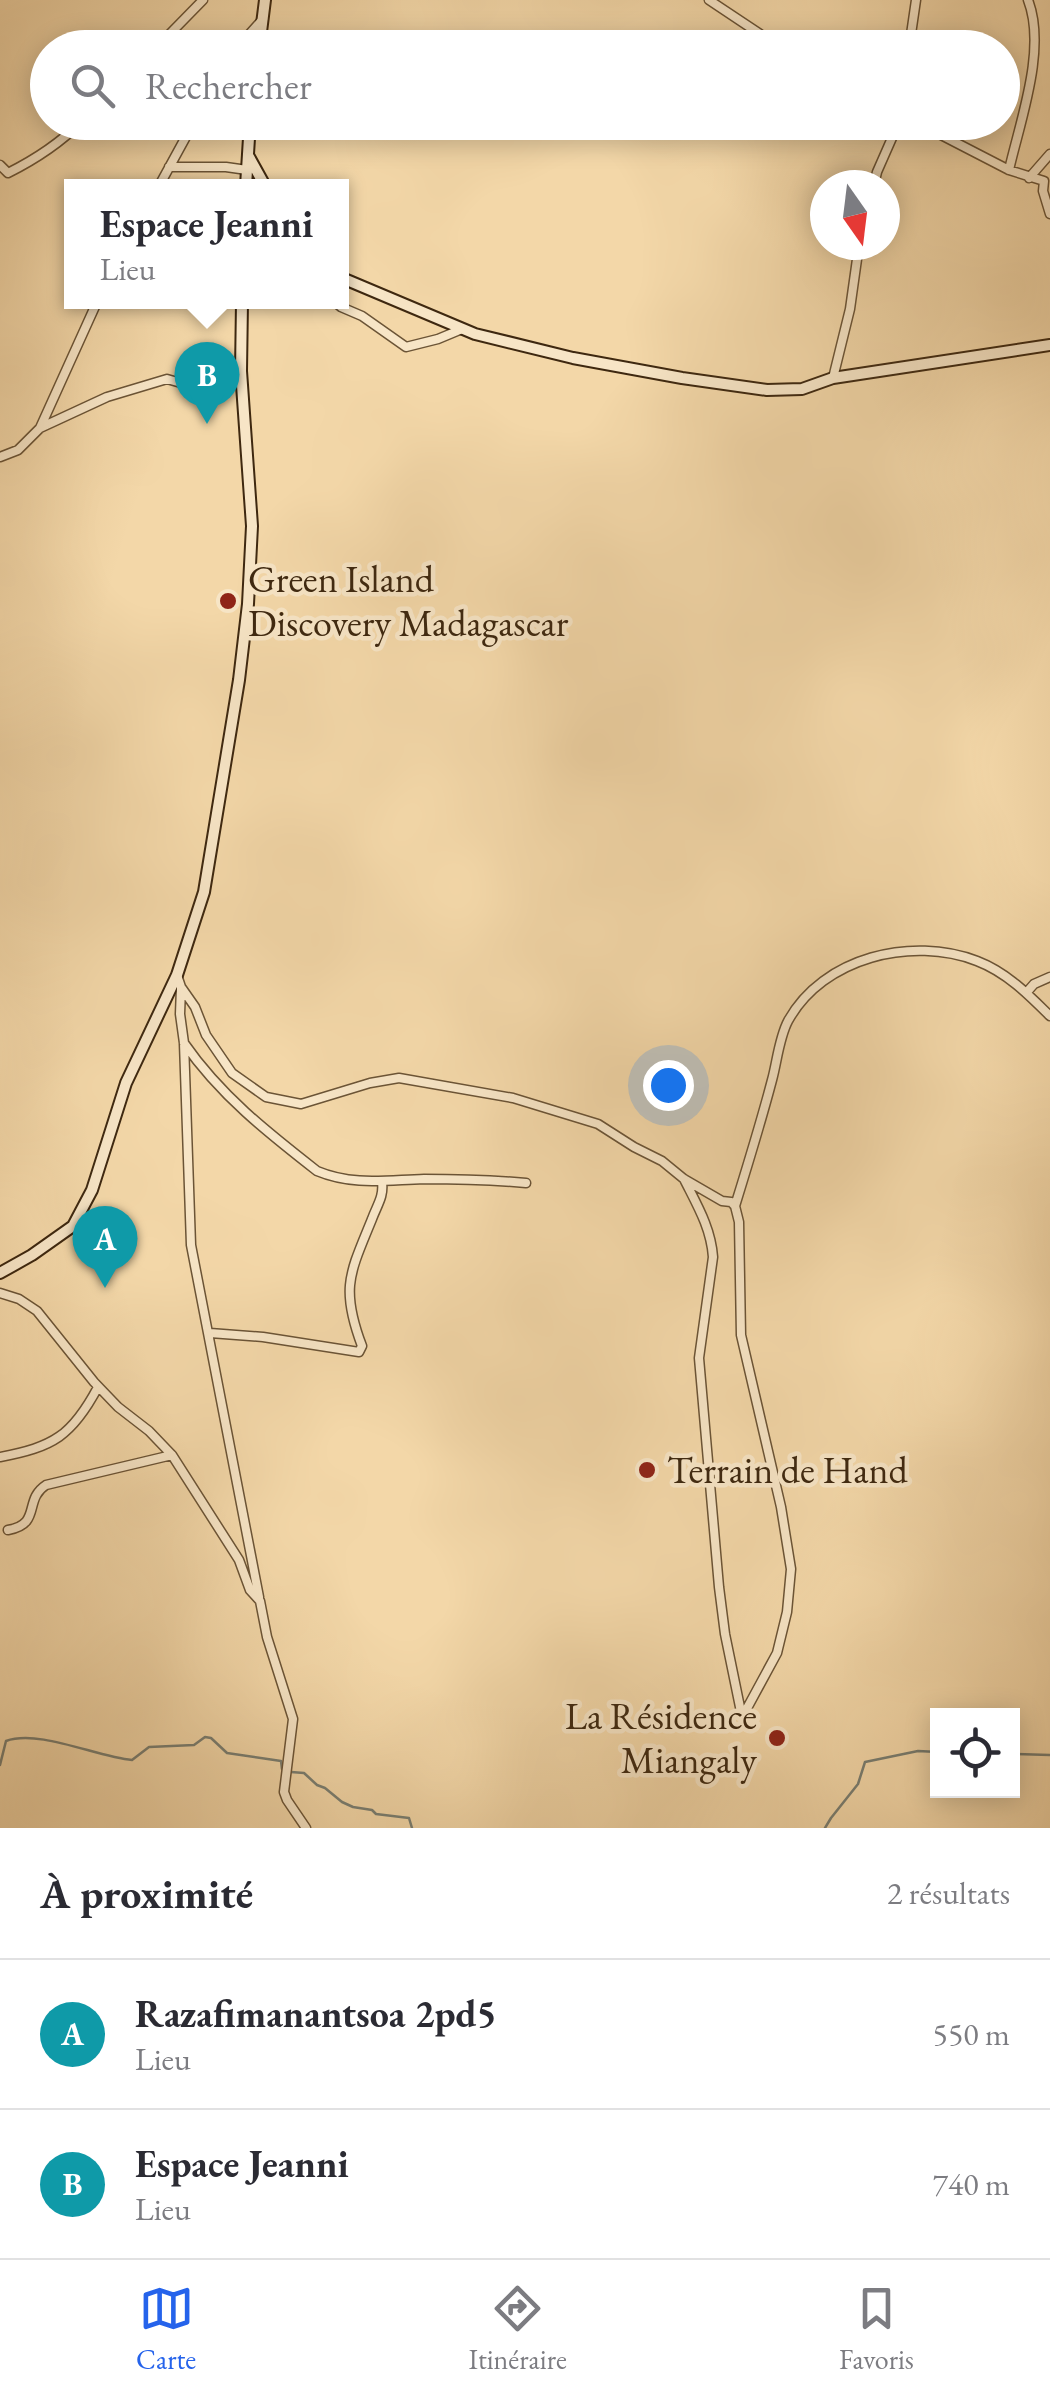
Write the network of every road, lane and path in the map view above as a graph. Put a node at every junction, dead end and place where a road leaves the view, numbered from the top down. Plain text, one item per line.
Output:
1 (203, 0) edge
2 (265, 0) edge
3 (709, 0) edge
4 (916, 0) edge
5 (1028, 0) edge
6 (264, 20) junction
7 (174, 30) edge
8 (254, 30) edge
9 (262, 30) edge
10 (754, 30) edge
11 (912, 30) edge
12 (1020, 121) edge
13 (62, 140) edge
14 (184, 140) edge
15 (249, 140) edge
16 (892, 140) edge
17 (951, 140) edge
18 (1016, 140) edge
19 (1050, 154) edge
20 (248, 155) junction
21 (0, 165) edge
22 (169, 167) junction
23 (247, 170) junction
24 (878, 170) edge
25 (1009, 170) junction
26 (1029, 178) junction
27 (163, 179) edge
28 (246, 179) edge
29 (261, 179) edge
30 (1050, 214) edge
31 (857, 260) edge
32 (349, 281) edge
33 (94, 309) edge
34 (242, 309) edge
35 (345, 309) edge
36 (462, 329) junction
37 (1050, 344) edge
38 (241, 371) junction
39 (833, 378) junction
40 (40, 428) junction
41 (0, 458) edge
42 (1050, 977) edge
43 (179, 981) junction
44 (1026, 992) junction
45 (1050, 1016) edge
46 (184, 1042) junction
47 (684, 1179) junction
48 (382, 1182) junction
49 (526, 1182) dead end
50 (736, 1206) junction
51 (0, 1273) edge
52 (0, 1292) edge
53 (210, 1333) junction
54 (98, 1387) junction
55 (172, 1456) junction
56 (0, 1457) edge
57 (8, 1530) dead end
58 (260, 1602) junction
59 (306, 1828) edge

1 - 7 street
2 - 6 main road
3 - 10 street
4 - 11 street
5 - 12 street
6 - 8 street
6 - 9 main road
13 - 21 street
14 - 22 street
15 - 20 main road
16 - 24 street
17 - 25 street
18 - 25 street
19 - 26 street
20 - 23 main road
20 - 29 main road
22 - 23 street
22 - 27 street
23 - 28 main road
25 - 26 street
26 - 30 street
31 - 39 street
32 - 36 main road
33 - 40 street
34 - 38 main road
35 - 36 street
36 - 39 main road
37 - 39 main road
38 - 40 street
38 - 43 main road
40 - 41 street
42 - 44 street
43 - 46 street
43 - 47 street
43 - 51 main road
44 - 45 street
44 - 50 street
46 - 48 street
46 - 53 street
47 - 50 street
47 - 50 street
48 - 49 street
48 - 53 street
52 - 54 street
53 - 58 street
54 - 55 street
54 - 56 street
55 - 57 street
55 - 58 street
58 - 59 street

